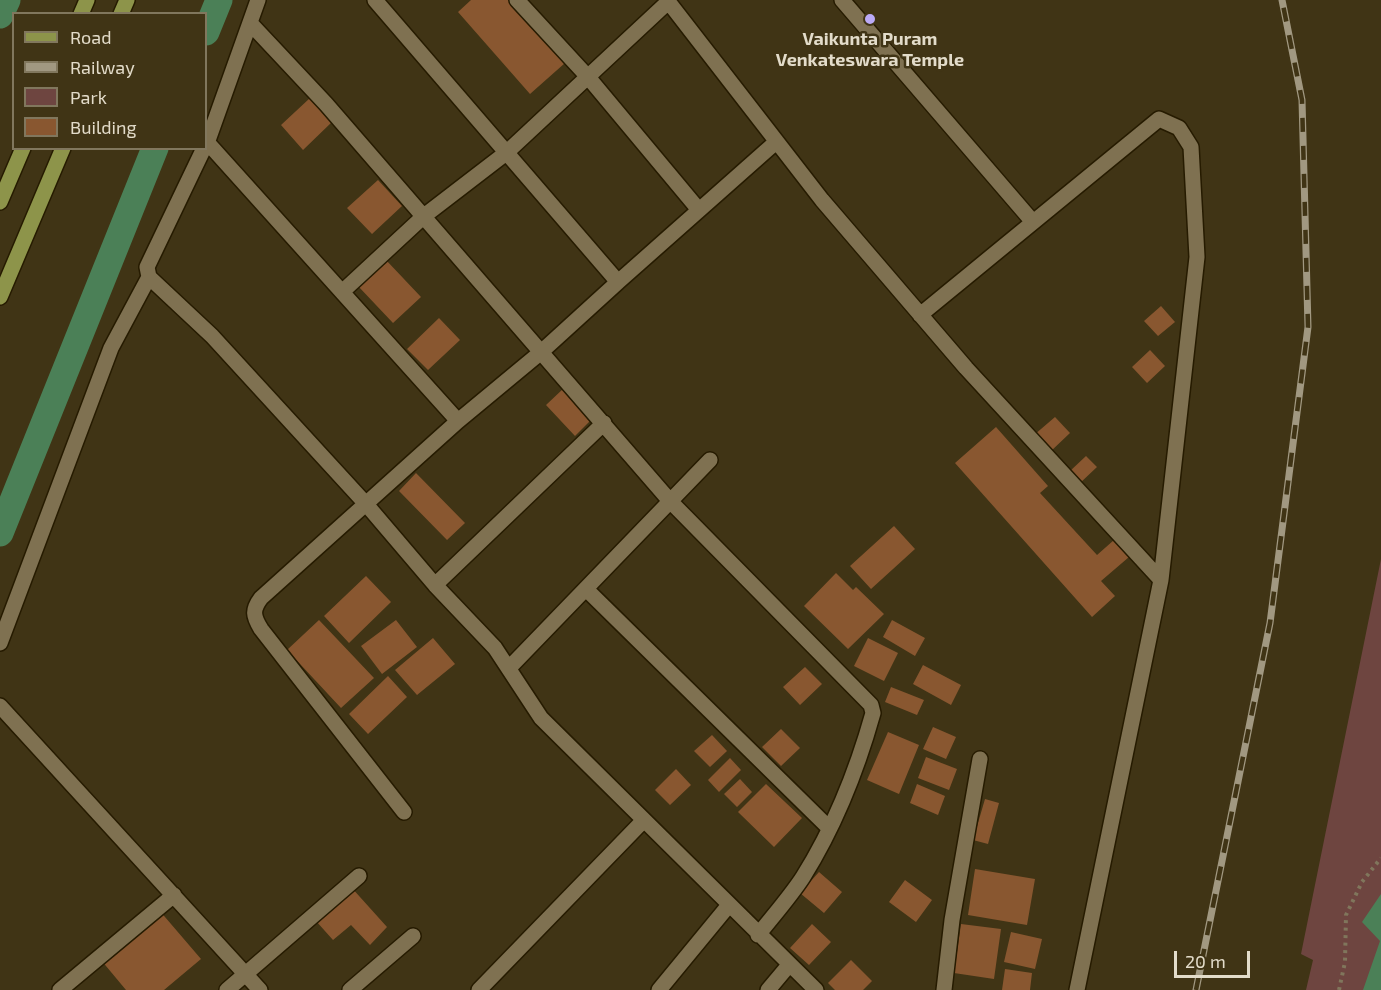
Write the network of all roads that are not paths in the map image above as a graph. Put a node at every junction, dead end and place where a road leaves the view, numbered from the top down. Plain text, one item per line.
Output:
1 (258, 0) edge
2 (375, 0) edge
3 (517, 0) edge
4 (842, 0) edge
5 (667, 1) edge
6 (250, 23) junction
7 (588, 76) junction
8 (776, 142) junction
9 (207, 143) edge
10 (207, 147) edge
11 (22, 150) edge
12 (62, 150) edge
13 (204, 150) edge
14 (506, 153) junction
15 (0, 202) edge
16 (699, 210) junction
17 (424, 216) junction
18 (1033, 222) junction
19 (148, 277) junction
20 (618, 282) junction
21 (342, 292) junction
22 (0, 297) edge
23 (920, 315) junction
24 (540, 353) junction
25 (458, 421) junction
26 (604, 423) junction
27 (710, 460) dead end
28 (670, 501) junction
29 (366, 504) junction
30 (1161, 579) junction
31 (435, 585) junction
32 (587, 590) junction
33 (0, 643) edge
34 (509, 668) junction
35 (0, 706) edge
36 (980, 759) dead end
37 (404, 812) dead end
38 (643, 821) junction
39 (829, 828) junction
40 (359, 876) dead end
41 (174, 896) junction
42 (729, 906) junction
43 (758, 935) junction
44 (413, 936) dead end
45 (789, 965) junction
46 (246, 975) junction
47 (60, 990) edge
48 (227, 990) edge
49 (260, 990) edge
50 (350, 990) edge
51 (478, 990) edge
52 (658, 990) edge
53 (768, 990) edge
54 (816, 990) edge
55 (944, 990) edge
56 (1077, 990) edge

1 - 6 street
2 - 14 street
3 - 7 street
4 - 18 street
5 - 7 street
5 - 8 street
6 - 9 street
6 - 17 street
7 - 14 street
7 - 16 street
8 - 16 street
8 - 23 street
10 - 21 street
11 - 15 main road
12 - 22 main road
13 - 19 street
14 - 17 street
14 - 20 street
16 - 20 street
17 - 21 street
17 - 24 street
18 - 23 street
18 - 30 street
19 - 29 street
19 - 33 street
20 - 24 street
21 - 25 street
23 - 30 street
24 - 25 street
24 - 26 street
25 - 29 street
26 - 28 street
26 - 31 street
27 - 28 street
28 - 32 street
28 - 39 street
29 - 31 street
29 - 37 street
30 - 56 street
31 - 34 street
32 - 34 street
32 - 39 street
34 - 38 street
35 - 41 street
36 - 55 street
38 - 42 street
38 - 51 street
39 - 43 street
40 - 46 street
41 - 46 street
41 - 47 street
42 - 43 street
42 - 52 street
43 - 45 street
44 - 50 street
45 - 53 street
45 - 54 street
46 - 48 street
46 - 49 street

